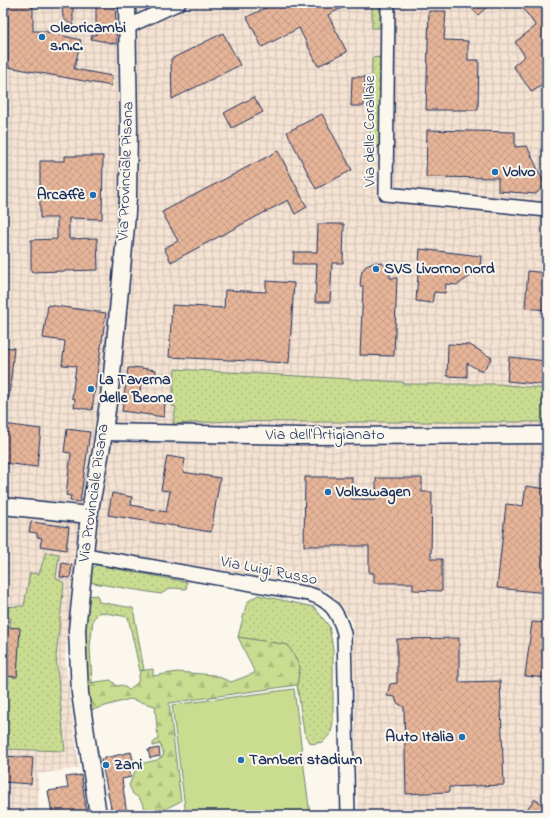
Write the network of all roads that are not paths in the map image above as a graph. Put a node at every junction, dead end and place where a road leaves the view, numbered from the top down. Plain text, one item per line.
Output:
1 (127, 3) edge
2 (179, 3) edge
3 (388, 3) edge
4 (127, 27) junction
5 (547, 210) edge
6 (104, 432) junction
7 (547, 435) edge
8 (3, 506) edge
9 (89, 515) junction
10 (85, 555) junction
11 (98, 815) edge
12 (348, 815) edge

1 - 4 street, Via Provinciale Pisana
2 - 4 street
3 - 5 street, Via delle Corallaie
4 - 6 street, Via Provinciale Pisana
6 - 7 street, Via dell'Artigianato
6 - 9 street, Via Provinciale Pisana
8 - 9 street
9 - 10 street, Via Provinciale Pisana
10 - 11 street, Via Provinciale Pisana
10 - 12 street, Via Luigi Russo

